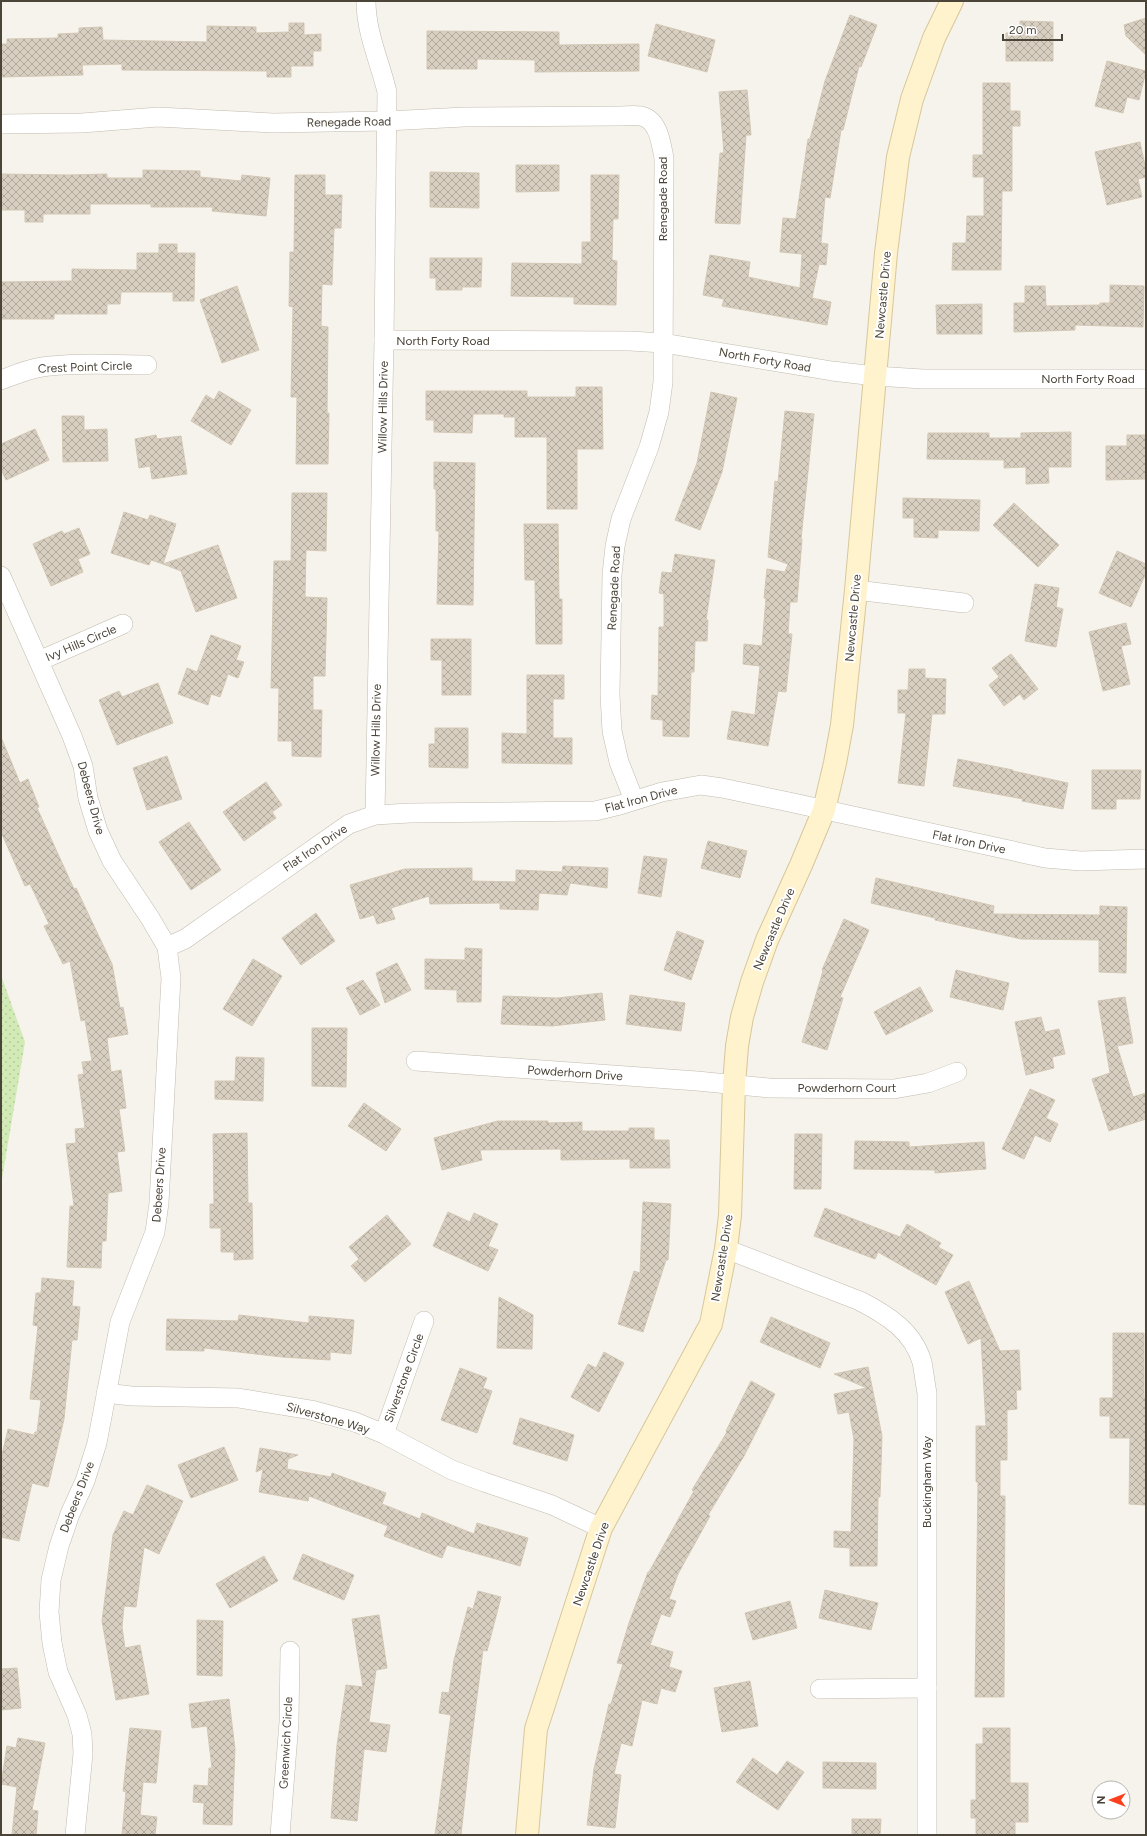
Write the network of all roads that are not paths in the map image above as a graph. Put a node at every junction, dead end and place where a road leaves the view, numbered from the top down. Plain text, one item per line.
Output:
1 (366, 1) edge
2 (952, 1) edge
3 (387, 121) junction
4 (1, 124) edge
5 (384, 340) junction
6 (663, 343) junction
7 (147, 365) dead end
8 (875, 376) junction
9 (1, 380) edge
10 (1146, 380) edge
11 (1, 576) edge
12 (856, 590) junction
13 (964, 603) dead end
14 (123, 624) dead end
15 (39, 661) junction
16 (634, 800) junction
17 (824, 810) junction
18 (375, 815) junction
19 (1146, 860) edge
20 (167, 947) junction
21 (416, 1061) dead end
22 (957, 1072) dead end
23 (734, 1085) junction
24 (726, 1249) junction
25 (424, 1322) dead end
26 (106, 1393) junction
27 (384, 1434) junction
28 (601, 1528) junction
29 (290, 1651) dead end
30 (927, 1688) junction
31 (820, 1689) dead end
32 (75, 1835) edge
33 (280, 1835) edge
34 (528, 1835) edge
35 (927, 1835) edge

1 - 3 street, Willow Hills Drive
2 - 8 street, Newcastle Drive
3 - 4 street, Renegade Road
3 - 5 street, Willow Hills Drive
3 - 6 street, Renegade Road
5 - 6 street, North Forty Road
5 - 18 street, Willow Hills Drive
6 - 8 street, North Forty Road
6 - 16 street, Renegade Road
7 - 9 street, Crest Point Circle
8 - 10 street, North Forty Road
8 - 12 street, Newcastle Drive
11 - 15 street, Debeers Drive
12 - 13 street
12 - 17 street, Newcastle Drive
14 - 15 street, Ivy Hills Circle
15 - 20 street, Debeers Drive
16 - 17 street, Flat Iron Drive
16 - 18 street, Flat Iron Drive
17 - 19 street, Flat Iron Drive
17 - 23 street, Newcastle Drive
18 - 20 street, Flat Iron Drive
20 - 26 street, Debeers Drive
21 - 23 street, Powderhorn Drive
22 - 23 street, Powderhorn Court
23 - 24 street, Newcastle Drive
24 - 28 street, Newcastle Drive
24 - 30 street, Buckingham Way
25 - 27 street, Silverstone Circle
26 - 27 street, Silverstone Way
26 - 32 street, Debeers Drive
27 - 28 street, Silverstone Way
28 - 34 street, Newcastle Drive
29 - 33 street, Greenwich Circle
30 - 31 street
30 - 35 street, Buckingham Way

